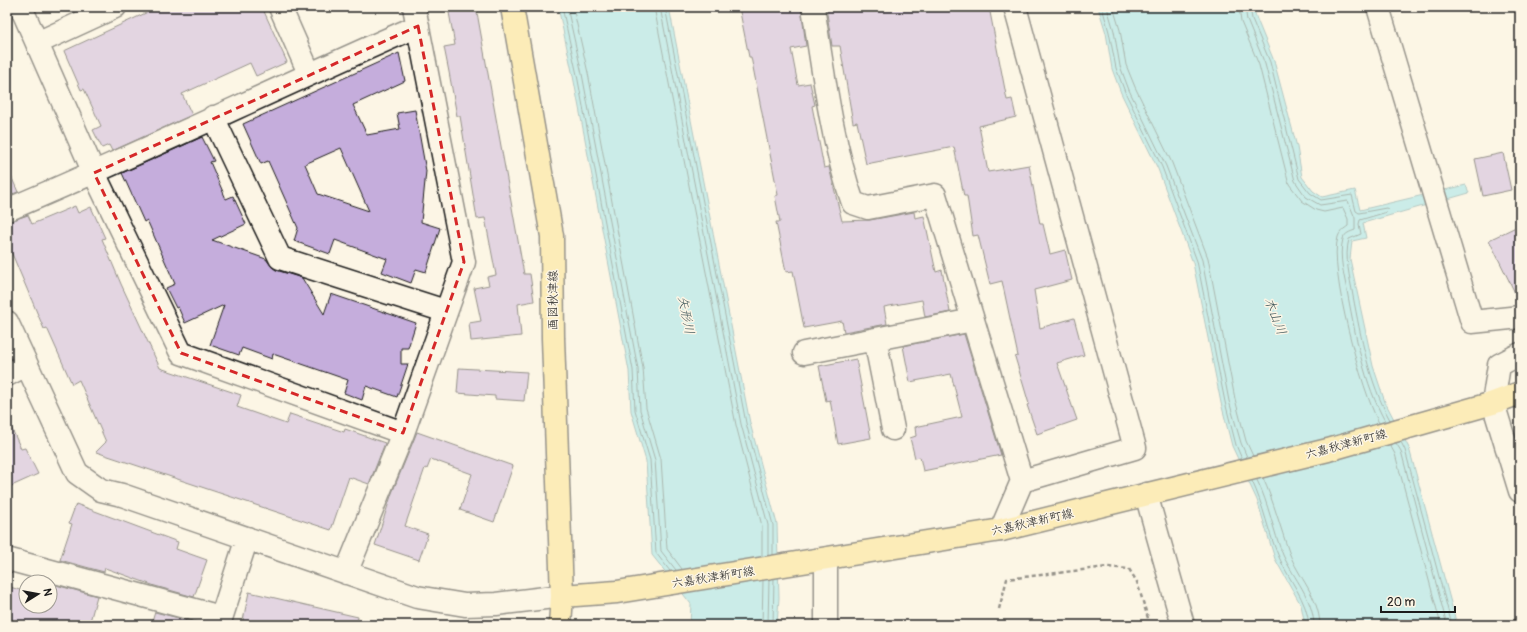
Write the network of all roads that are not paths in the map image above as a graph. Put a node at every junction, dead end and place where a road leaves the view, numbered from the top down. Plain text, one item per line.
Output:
1 (21, 7) edge
2 (115, 7) edge
3 (280, 7) edge
4 (512, 7) edge
5 (813, 7) edge
6 (1015, 7) edge
7 (1378, 7) edge
8 (416, 17) edge
9 (37, 43) junction
10 (309, 73) junction
11 (212, 117) junction
12 (94, 173) junction
13 (7, 210) edge
14 (445, 312) junction
15 (1520, 317) edge
16 (972, 320) junction
17 (7, 322) edge
18 (875, 339) junction
19 (804, 353) dead end
20 (1520, 354) edge
21 (26, 365) junction
22 (7, 375) edge
23 (1520, 393) edge
24 (1493, 403) junction
25 (893, 429) dead end
26 (403, 433) junction
27 (1022, 481) junction
28 (1520, 491) edge
29 (1146, 494) junction
30 (1001, 530) junction
31 (247, 538) junction
32 (7, 559) edge
33 (826, 560) junction
34 (346, 573) junction
35 (562, 596) junction
36 (220, 621) edge
37 (560, 625) edge
38 (826, 625) edge
39 (1183, 625) edge

1 - 9 street
2 - 9 street
3 - 10 street
4 - 35 main road, 画図秋津線
5 - 16 street
6 - 27 street
7 - 15 street
8 - 10 street
8 - 14 street
9 - 12 street
10 - 11 street
11 - 12 street
11 - 14 street
12 - 13 street
12 - 26 street
14 - 26 street
16 - 18 street
16 - 27 street
17 - 21 street
18 - 19 street
18 - 25 street
20 - 24 street
21 - 22 street
21 - 31 street
23 - 24 main road, 六嘉秋津新町線
24 - 28 street
24 - 29 main road, 六嘉秋津新町線
26 - 34 street
27 - 30 street
29 - 30 main road, 六嘉秋津新町線
29 - 39 street
30 - 33 main road, 六嘉秋津新町線
31 - 34 street
31 - 36 street
32 - 36 street
33 - 35 main road, 六嘉秋津新町線
33 - 38 street
34 - 35 street
35 - 37 main road

